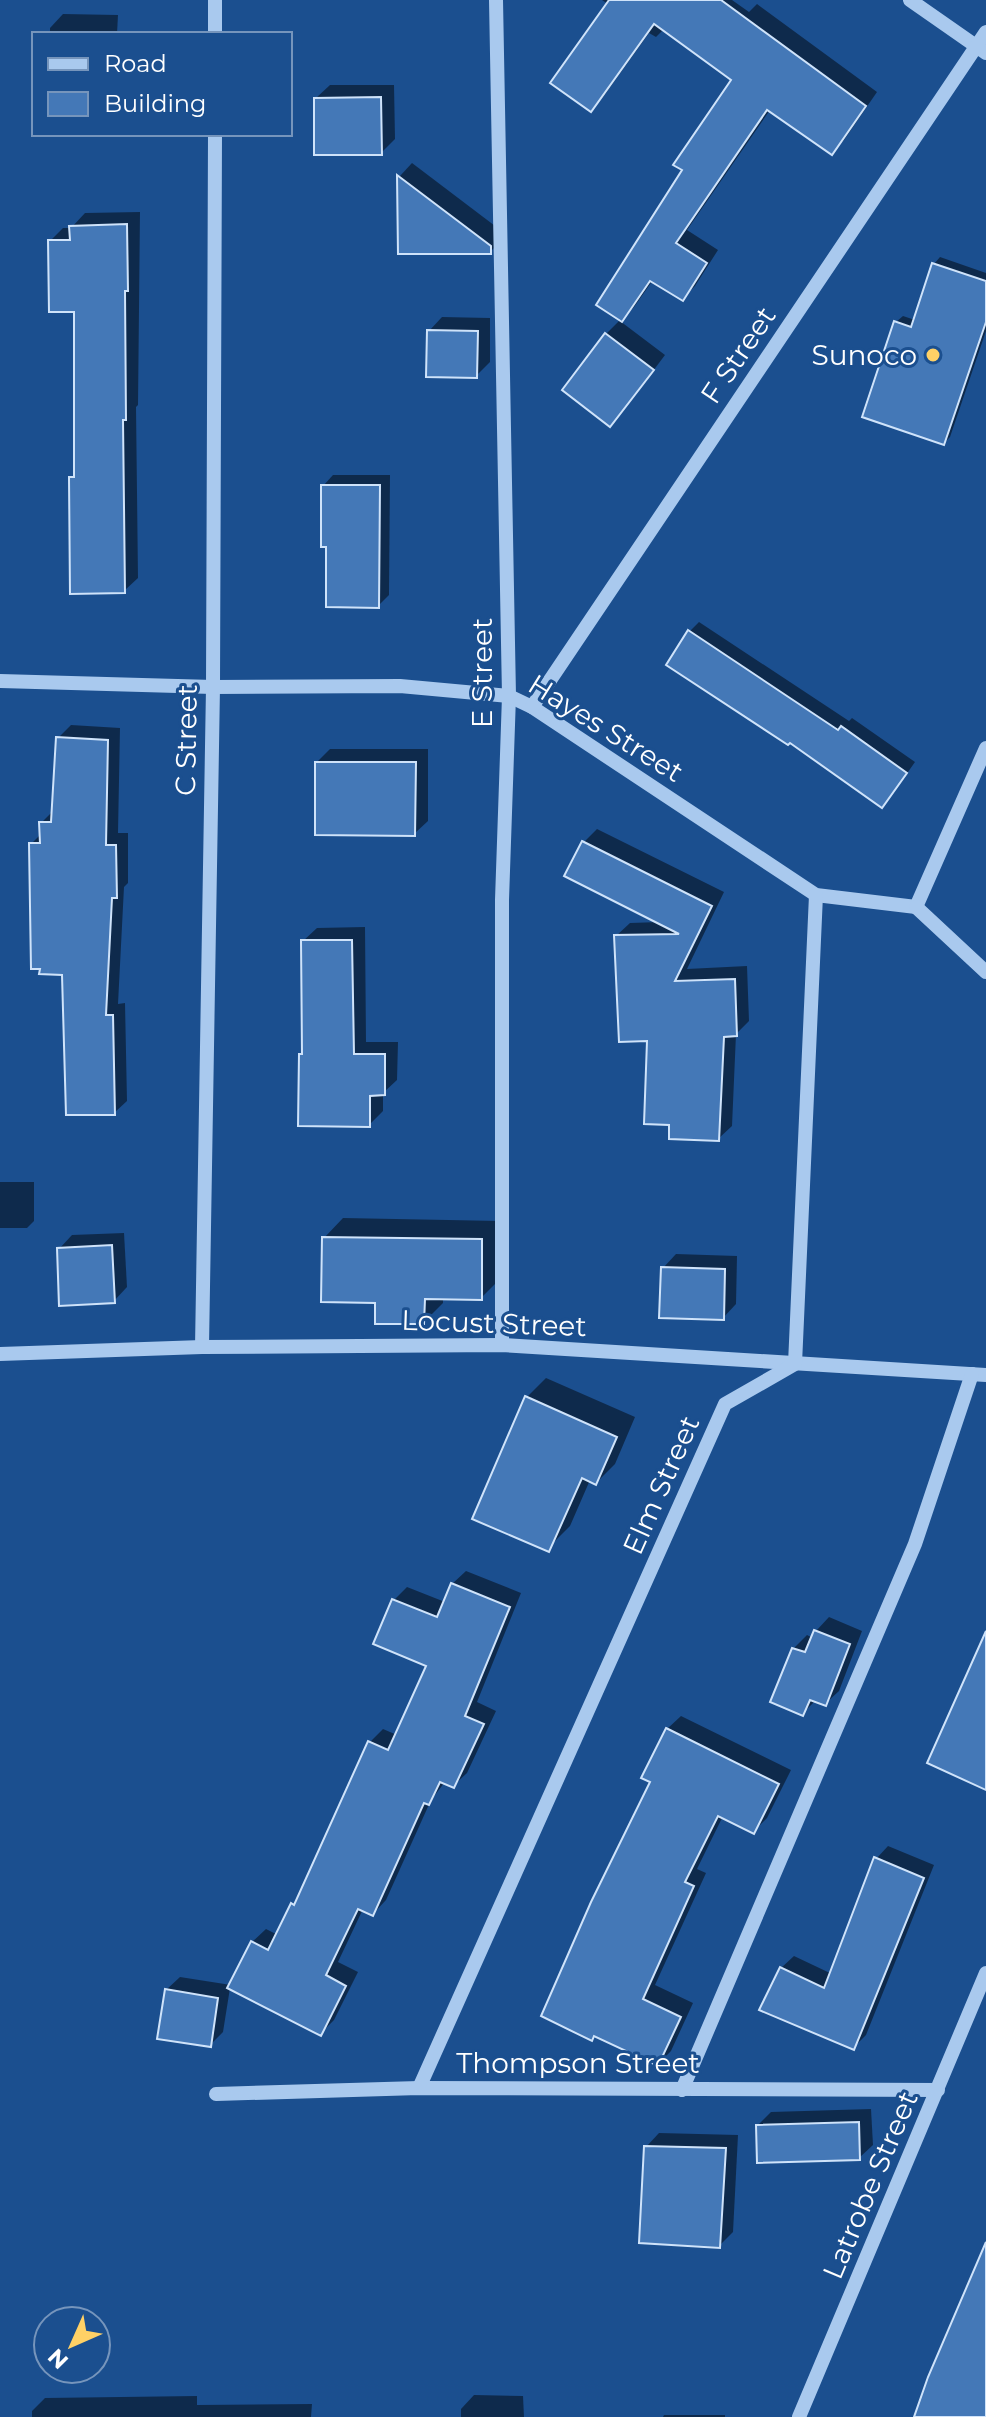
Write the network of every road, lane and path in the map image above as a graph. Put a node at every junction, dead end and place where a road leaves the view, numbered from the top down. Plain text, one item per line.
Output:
1 (215, 0) edge
2 (496, 0) edge
3 (910, 0) edge
4 (215, 32) edge
5 (986, 32) edge
6 (981, 49) edge
7 (215, 136) edge
8 (0, 681) edge
9 (213, 687) junction
10 (509, 696) junction
11 (532, 707) junction
12 (986, 748) edge
13 (816, 895) junction
14 (916, 907) junction
15 (986, 972) edge
16 (502, 1345) junction
17 (202, 1347) junction
18 (0, 1354) edge
19 (795, 1364) junction
20 (979, 1374) edge
21 (986, 1973) edge
22 (419, 2088) junction
23 (682, 2090) junction
24 (938, 2090) junction
25 (216, 2094) dead end
26 (799, 2417) edge

1 - 4 street
2 - 10 street, E Street
3 - 6 street
5 - 6 street, F Street
6 - 11 street, F Street
7 - 9 street, C Street
8 - 9 street, Hayes Street
9 - 10 street, Hayes Street
9 - 17 street, C Street
10 - 11 street, Hayes Street
10 - 16 street, E Street
11 - 13 street, Hayes Street
12 - 14 street
13 - 14 street, Hayes Street
13 - 19 street
14 - 15 street
16 - 17 street, Locust Street
16 - 19 street, Locust Street
17 - 18 street, Locust Street
19 - 20 street, Locust Street
19 - 22 street, Elm Street
20 - 23 street
21 - 24 street, Latrobe Street
22 - 23 street, Thompson Street
22 - 25 street, Thompson Street
23 - 24 street, Thompson Street
24 - 26 street, Latrobe Street

